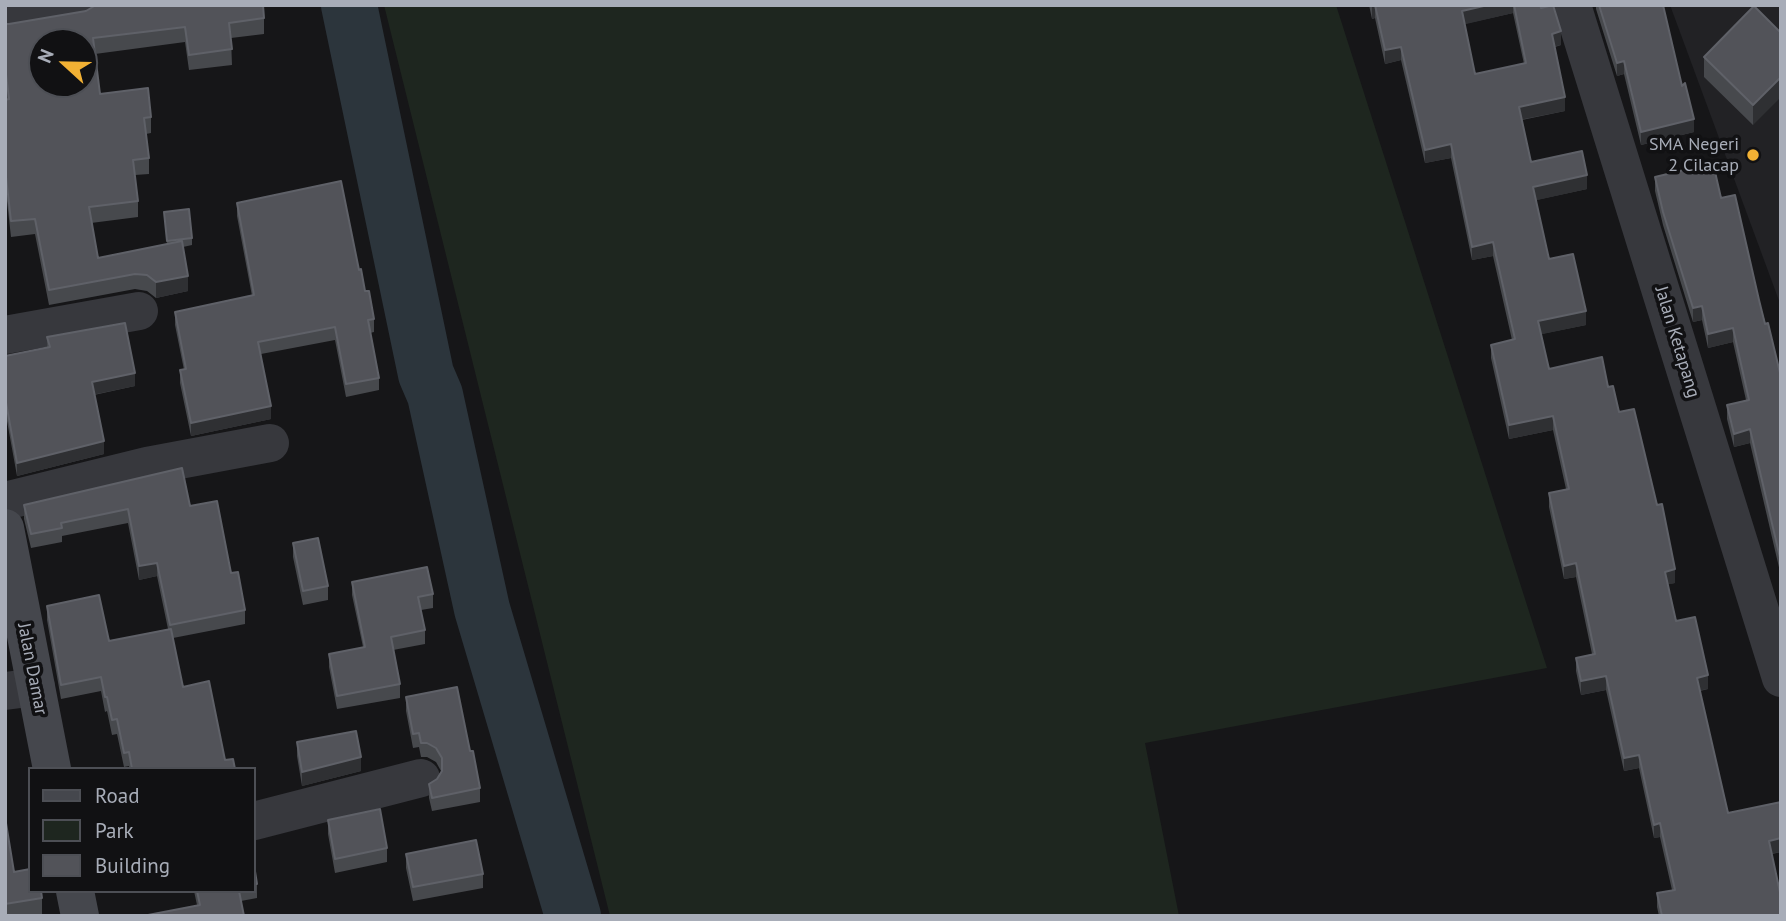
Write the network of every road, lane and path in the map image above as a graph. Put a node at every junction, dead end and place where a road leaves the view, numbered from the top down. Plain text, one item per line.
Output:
1 (82, 5) edge
2 (1572, 5) edge
3 (5, 18) edge
4 (139, 311) dead end
5 (5, 335) edge
6 (270, 443) dead end
7 (5, 501) edge
8 (5, 528) edge
9 (1781, 678) edge
10 (20, 689) edge
11 (50, 767) edge
12 (421, 778) dead end
13 (256, 820) edge
14 (75, 893) edge
15 (80, 916) edge

1 - 3 street
2 - 9 street, Jalan Ketapang
4 - 5 street
6 - 7 street
8 - 10 street, Jalan Damar
10 - 11 street, Jalan Damar
12 - 13 street
14 - 15 street

